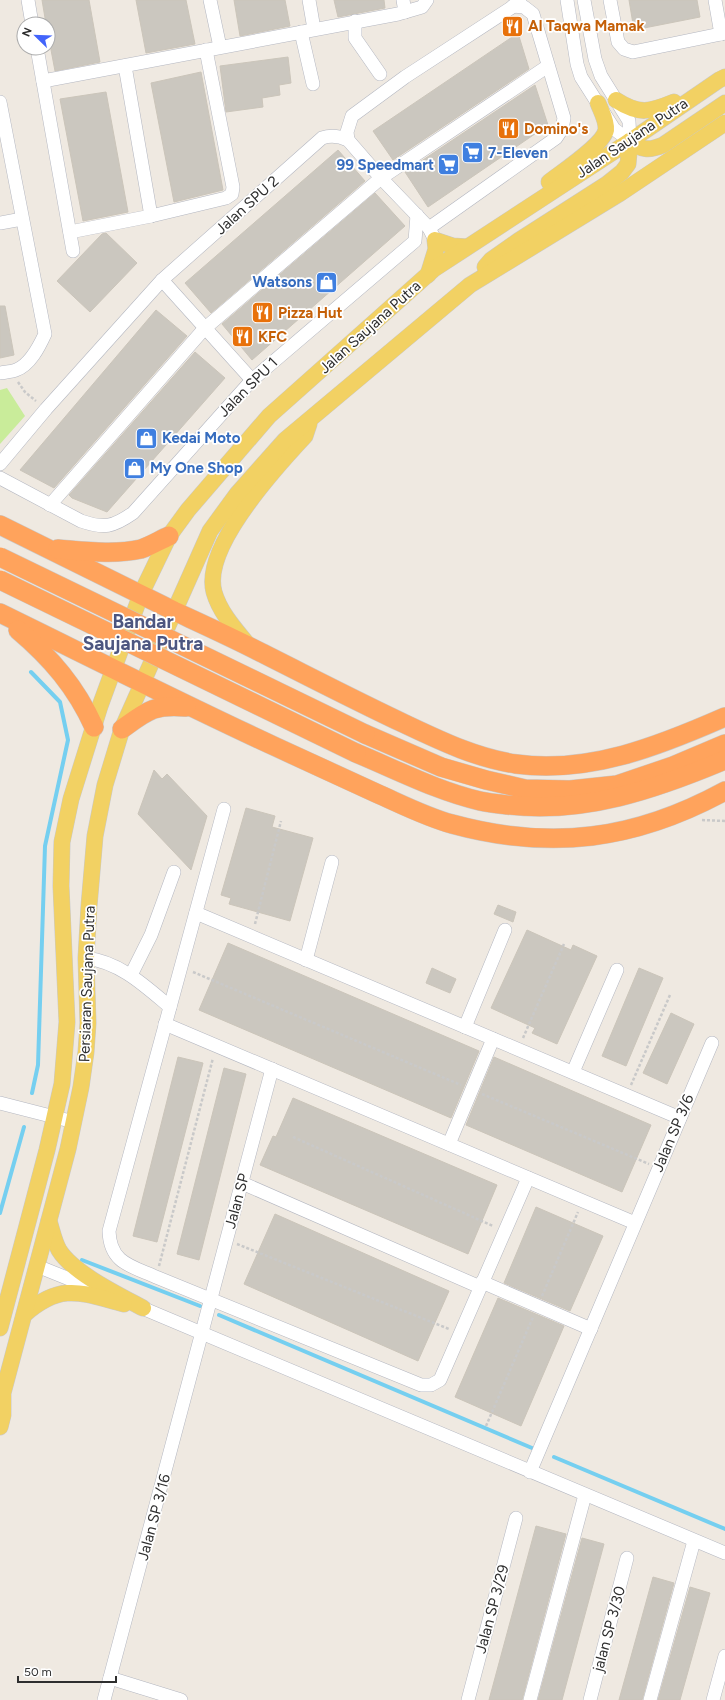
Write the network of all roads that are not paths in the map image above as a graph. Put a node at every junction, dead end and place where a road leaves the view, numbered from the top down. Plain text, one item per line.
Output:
1 (28, 0) edge
2 (210, 0) edge
3 (309, 0) edge
4 (427, 0) edge
5 (567, 0) edge
6 (584, 0) edge
7 (610, 0) edge
8 (715, 0) edge
9 (518, 3) edge
10 (404, 6) edge
11 (31, 16) edge
12 (355, 21) junction
13 (308, 30) junction
14 (723, 33) edge
15 (220, 47) junction
16 (206, 50) junction
17 (38, 56) edge
18 (125, 66) junction
19 (548, 66) junction
20 (380, 74) dead end
21 (43, 81) junction
22 (718, 81) edge
23 (313, 84) dead end
24 (616, 100) junction
25 (0, 102) edge
26 (598, 103) junction
27 (725, 103) edge
28 (725, 123) edge
29 (348, 140) junction
30 (630, 141) junction
31 (381, 178) junction
32 (151, 216) junction
33 (417, 216) junction
34 (22, 219) junction
35 (0, 223) edge
36 (70, 232) junction
37 (433, 235) junction
38 (415, 241) junction
39 (473, 242) junction
40 (73, 251) dead end
41 (428, 275) junction
42 (162, 280) junction
43 (470, 285) junction
44 (204, 329) junction
45 (5, 372) edge
46 (252, 380) junction
47 (312, 415) junction
48 (0, 464) edge
49 (0, 478) edge
50 (50, 505) junction
51 (0, 525) edge
52 (169, 536) junction
53 (48, 549) junction
54 (0, 557) edge
55 (0, 580) edge
56 (141, 594) junction
57 (175, 611) junction
58 (0, 614) edge
59 (249, 646) junction
60 (113, 669) junction
61 (142, 684) junction
62 (192, 708) junction
63 (725, 717) edge
64 (94, 727) junction
65 (122, 729) junction
66 (725, 744) edge
67 (725, 760) edge
68 (725, 791) edge
69 (224, 809) dead end
70 (332, 862) dead end
71 (174, 872) dead end
72 (196, 913) junction
73 (506, 930) dead end
74 (86, 958) junction
75 (306, 960) junction
76 (618, 970) dead end
77 (131, 975) junction
78 (170, 1007) junction
79 (165, 1024) junction
80 (464, 1027) junction
81 (493, 1039) junction
82 (712, 1043) dead end
83 (272, 1069) junction
84 (573, 1072) junction
85 (0, 1104) edge
86 (55, 1118) junction
87 (680, 1118) junction
88 (74, 1122) junction
89 (449, 1144) junction
90 (528, 1178) junction
91 (242, 1183) junction
92 (49, 1220) junction
93 (635, 1223) junction
94 (37, 1266) junction
95 (481, 1284) junction
96 (211, 1299) junction
97 (143, 1308) junction
98 (25, 1314) junction
99 (0, 1328) edge
100 (591, 1328) junction
101 (203, 1333) junction
102 (1, 1398) edge
103 (0, 1427) edge
104 (530, 1472) junction
105 (585, 1495) junction
106 (516, 1518) dead end
107 (694, 1541) junction
108 (725, 1553) edge
109 (627, 1558) dead end
110 (725, 1656) edge
111 (110, 1678) junction
112 (165, 1698) edge
113 (104, 1700) edge
114 (181, 1700) edge
115 (468, 1700) edge
116 (530, 1700) edge
117 (590, 1700) edge
118 (650, 1700) edge
119 (713, 1700) edge

1 - 11 street
2 - 15 street
3 - 13 street
4 - 10 street
5 - 26 street
6 - 24 street
7 - 14 street
8 - 14 street
9 - 19 street
9 - 29 street
10 - 12 street
12 - 13 street
12 - 20 street
13 - 15 street
13 - 23 street
15 - 16 street
16 - 18 street
16 - 32 street, Jalan SPU 2
17 - 21 street
18 - 21 street
18 - 32 street
19 - 31 street
19 - 37 street
21 - 36 street
22 - 24 main road
22 - 30 main road, Jalan Saujana Putra
24 - 30 street
25 - 34 street
26 - 30 street
26 - 39 main road
27 - 30 main road
28 - 43 main road, Jalan Saujana Putra
29 - 31 street
29 - 42 street, Jalan SPU 2
30 - 39 main road, Jalan Saujana Putra
30 - 43 main road
31 - 33 street
31 - 44 street
32 - 36 street, Jalan SPU 2
33 - 37 street
33 - 38 street
34 - 35 street
34 - 45 street
36 - 40 street
37 - 38 street
37 - 39 main road
37 - 41 main road
38 - 46 street, Jalan SPU 1
39 - 41 main road, Jalan Saujana Putra
41 - 52 main road, Jalan Saujana Putra
42 - 44 street
42 - 48 street, Jalan SPU 2
43 - 47 main road, Jalan Saujana Putra
44 - 46 street
44 - 50 street
46 - 50 street, Jalan SPU 1
47 - 57 main road, Jalan Saujana Putra
47 - 59 main road
49 - 50 street, Jalan SPU 1
51 - 53 highway
52 - 53 highway
52 - 56 main road, Jalan Saujana Putra
53 - 56 highway
54 - 66 highway, bridge
55 - 67 highway, bridge
56 - 57 highway
56 - 60 main road, Jalan Saujana Putra
57 - 59 highway
57 - 61 main road, Jalan Saujana Putra
58 - 60 highway
58 - 64 highway
59 - 63 highway
60 - 61 highway
60 - 64 main road, Persiaran Saujana Putra
61 - 62 highway
61 - 65 main road, Persiaran Saujana Putra
62 - 65 highway
62 - 68 highway
64 - 86 main road, Persiaran Saujana Putra
65 - 74 main road, Persiaran Saujana Putra
69 - 72 street
70 - 75 street
71 - 77 street
72 - 75 street
72 - 78 street
73 - 80 street
74 - 77 street
74 - 88 main road, Persiaran Saujana Putra
75 - 80 street
76 - 84 street
77 - 78 street
78 - 79 street
79 - 83 street
79 - 96 street
80 - 81 street
81 - 84 street
81 - 89 street
82 - 87 street, Jalan SP 3/6
83 - 89 street
83 - 91 street, Jalan SP
84 - 87 street
85 - 86 street
86 - 88 street
86 - 99 main road, Persiaran Saujana Putra
87 - 93 street, Jalan SP 3/6
88 - 92 main road, Persiaran Saujana Putra
89 - 90 street
90 - 93 street
90 - 95 street
91 - 95 street
91 - 96 street, Jalan SP
92 - 94 main road, Persiaran Saujana Putra
92 - 97 main road
93 - 100 street, Jalan SP 3/6
94 - 97 street
94 - 98 main road, Persiaran Saujana Putra
95 - 96 street
95 - 100 street
96 - 101 street, Jalan SP
97 - 98 main road
97 - 101 street
98 - 102 main road, Persiaran Saujana Putra
100 - 104 street, Jalan SP 3/6
101 - 104 street
101 - 111 street, Jalan SP 3/16
102 - 103 main road, Persiaran Saujana Putra
104 - 105 street
105 - 107 street
105 - 116 street
106 - 115 street, Jalan SP 3/29
107 - 108 street
107 - 118 street
109 - 117 street, jalan SP 3/30
110 - 119 street
111 - 112 street
111 - 113 street, Jalan SP 3/16
112 - 114 street

